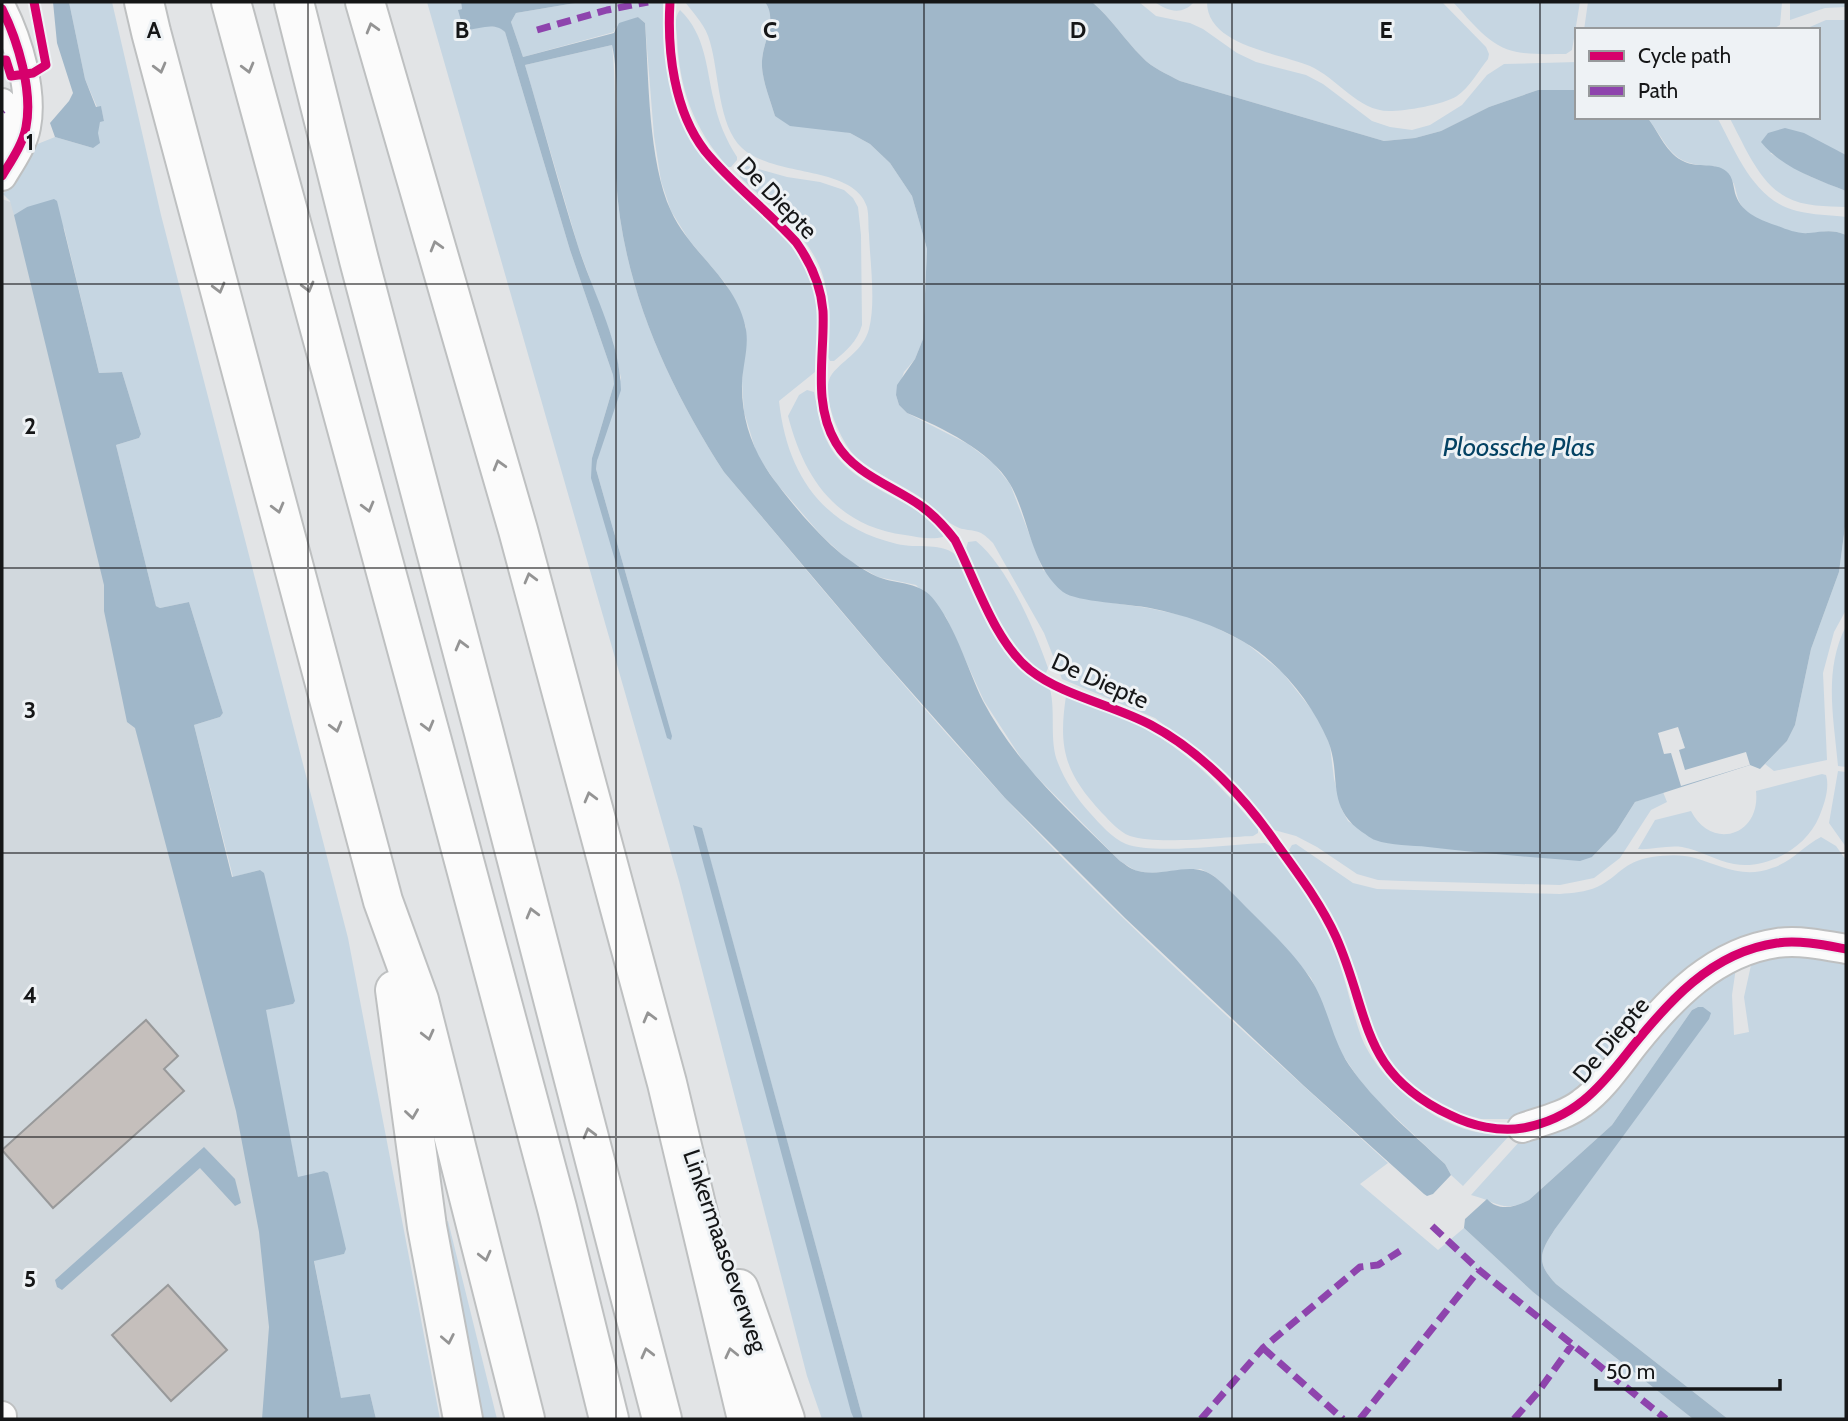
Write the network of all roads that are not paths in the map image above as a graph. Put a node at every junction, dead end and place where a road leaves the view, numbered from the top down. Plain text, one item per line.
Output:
1 (145, 2) edge
2 (231, 2) edge
3 (294, 2) edge
4 (365, 2) edge
5 (2, 9) edge
6 (2, 103) edge
7 (2, 176) edge
8 (383, 901) junction
9 (1846, 949) edge
10 (667, 1083) junction
11 (1522, 1128) dead end
12 (463, 1419) edge
13 (525, 1419) edge
14 (609, 1419) edge
15 (662, 1419) edge
16 (747, 1419) edge
17 (785, 1419) edge

1 -> 8 highway
2 -> 14 highway
15 -> 3 highway
10 -> 4 highway
5 - 7 street
6 - 7 street
8 -> 12 highway
8 -> 13 highway
9 - 11 street, De Diepte
16 -> 10 highway
10 - 17 highway, Linkermaasoeverweg

